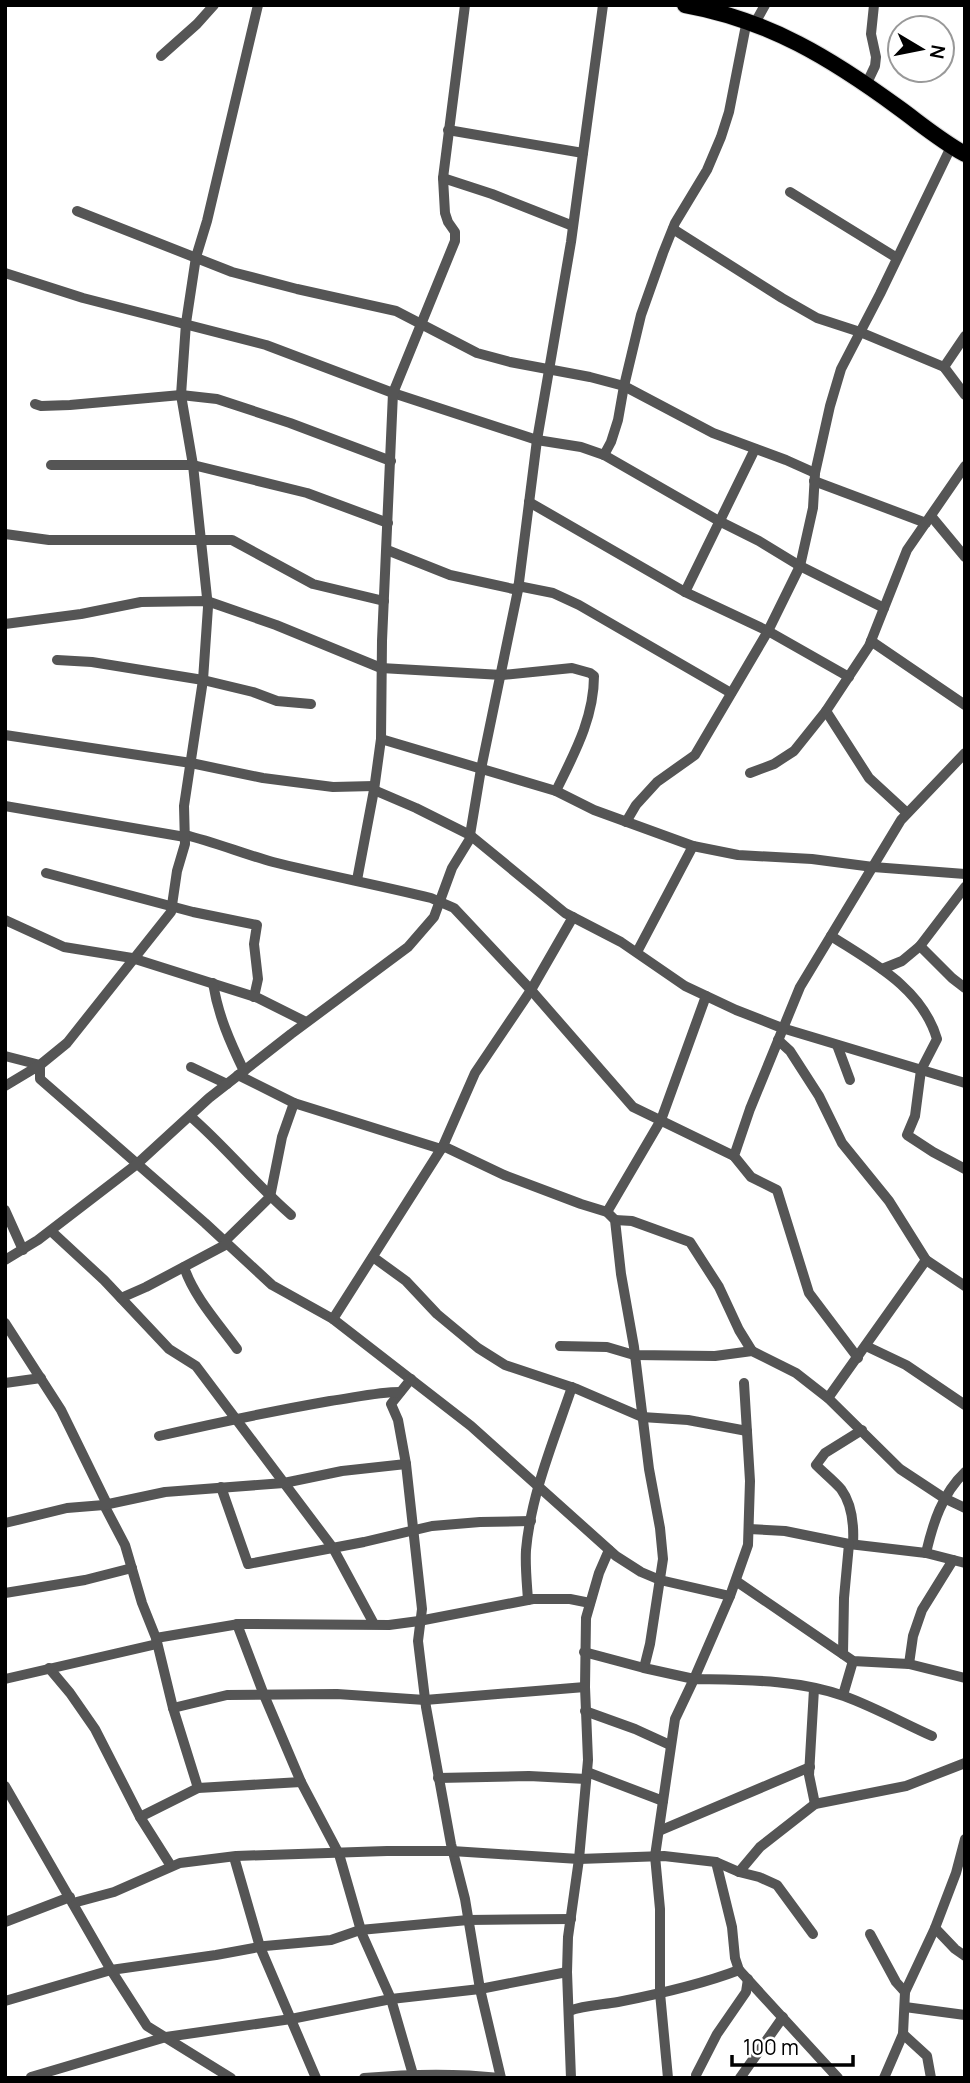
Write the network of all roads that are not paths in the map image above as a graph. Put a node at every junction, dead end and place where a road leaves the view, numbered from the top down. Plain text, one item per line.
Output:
1 (214, 5) edge
2 (258, 5) edge
3 (465, 5) edge
4 (603, 5) edge
5 (765, 5) edge
6 (874, 5) edge
7 (694, 6) edge
8 (751, 22) junction
9 (161, 56) dead end
10 (866, 85) junction
11 (448, 130) junction
12 (958, 151) edge
13 (583, 153) junction
14 (443, 178) junction
15 (790, 192) dead end
16 (77, 211) dead end
17 (573, 226) junction
18 (673, 229) junction
19 (196, 257) junction
20 (897, 258) junction
21 (5, 273) edge
22 (186, 323) junction
23 (421, 323) junction
24 (860, 332) junction
25 (965, 337) edge
26 (944, 367) junction
27 (550, 369) junction
28 (624, 386) junction
29 (393, 393) junction
30 (965, 394) edge
31 (180, 395) junction
32 (35, 404) dead end
33 (537, 440) junction
34 (755, 449) junction
35 (604, 455) junction
36 (391, 461) junction
37 (51, 465) dead end
38 (193, 465) junction
39 (965, 466) edge
40 (815, 477) junction
41 (529, 502) junction
42 (929, 520) junction
43 (719, 521) junction
44 (388, 523) junction
45 (5, 534) edge
46 (201, 541) junction
47 (387, 550) junction
48 (965, 557) edge
49 (800, 566) junction
50 (518, 588) junction
51 (685, 592) junction
52 (207, 601) junction
53 (384, 601) junction
54 (884, 608) junction
55 (5, 624) edge
56 (768, 631) junction
57 (871, 641) junction
58 (57, 660) dead end
59 (381, 667) junction
60 (502, 675) junction
61 (849, 677) junction
62 (203, 680) junction
63 (731, 693) junction
64 (311, 704) dead end
65 (965, 705) edge
66 (826, 711) junction
67 (5, 735) edge
68 (381, 739) junction
69 (965, 753) edge
70 (191, 763) junction
71 (481, 769) junction
72 (750, 773) dead end
73 (374, 788) junction
74 (556, 791) junction
75 (5, 806) edge
76 (907, 813) junction
77 (626, 822) junction
78 (185, 836) junction
79 (471, 836) junction
80 (693, 846) junction
81 (873, 867) junction
82 (46, 873) dead end
83 (965, 874) edge
84 (357, 880) junction
85 (965, 887) edge
86 (440, 902) junction
87 (171, 906) junction
88 (573, 917) junction
89 (5, 920) edge
90 (831, 936) junction
91 (920, 946) junction
92 (637, 952) junction
93 (132, 958) junction
94 (882, 968) junction
95 (213, 983) junction
96 (965, 988) edge
97 (531, 990) junction
98 (706, 996) junction
99 (254, 997) junction
100 (306, 1023) junction
101 (782, 1028) junction
102 (778, 1040) junction
103 (837, 1045) junction
104 (5, 1056) edge
105 (40, 1065) junction
106 (191, 1067) dead end
107 (921, 1070) junction
108 (241, 1073) junction
109 (850, 1080) dead end
110 (965, 1083) edge
111 (227, 1084) junction
112 (5, 1086) edge
113 (294, 1102) junction
114 (190, 1116) junction
115 (661, 1120) junction
116 (442, 1148) junction
117 (734, 1156) junction
118 (137, 1164) junction
119 (965, 1169) edge
120 (270, 1197) junction
121 (5, 1210) edge
122 (290, 1215) dead end
123 (611, 1216) junction
124 (51, 1231) junction
125 (226, 1242) junction
126 (23, 1250) junction
127 (373, 1256) junction
128 (926, 1260) junction
129 (5, 1261) edge
130 (184, 1267) junction
131 (965, 1286) edge
132 (121, 1298) junction
133 (333, 1319) junction
134 (5, 1323) edge
135 (560, 1346) dead end
136 (866, 1346) junction
137 (237, 1349) dead end
138 (752, 1352) junction
139 (635, 1355) junction
140 (858, 1358) junction
141 (41, 1378) junction
142 (411, 1379) junction
143 (5, 1383) edge
144 (744, 1383) dead end
145 (572, 1387) junction
146 (400, 1392) junction
147 (828, 1398) junction
148 (965, 1405) edge
149 (642, 1417) junction
150 (235, 1418) junction
151 (862, 1430) junction
152 (747, 1431) junction
153 (159, 1436) dead end
154 (406, 1464) junction
155 (965, 1472) edge
156 (284, 1483) junction
157 (221, 1487) junction
158 (538, 1487) junction
159 (944, 1498) junction
160 (106, 1504) junction
161 (965, 1508) edge
162 (531, 1521) junction
163 (5, 1524) edge
164 (749, 1530) junction
165 (414, 1532) junction
166 (851, 1544) junction
167 (333, 1548) junction
168 (610, 1550) junction
169 (926, 1553) junction
170 (953, 1560) junction
171 (965, 1563) edge
172 (132, 1568) junction
173 (660, 1580) junction
174 (736, 1581) junction
175 (5, 1593) edge
176 (730, 1596) junction
177 (528, 1600) junction
178 (590, 1603) junction
179 (419, 1621) junction
180 (237, 1624) junction
181 (374, 1624) junction
182 (156, 1641) junction
183 (584, 1653) junction
184 (842, 1654) junction
185 (853, 1661) junction
186 (909, 1664) junction
187 (49, 1668) junction
188 (644, 1668) junction
189 (965, 1678) edge
190 (5, 1679) edge
191 (694, 1679) junction
192 (584, 1687) junction
193 (814, 1689) junction
194 (264, 1695) junction
195 (843, 1695) junction
196 (425, 1700) junction
197 (173, 1708) junction
198 (586, 1711) junction
199 (932, 1737) dead end
200 (670, 1745) junction
201 (965, 1763) edge
202 (810, 1767) junction
203 (586, 1776) junction
204 (439, 1778) junction
205 (301, 1782) junction
206 (5, 1786) edge
207 (198, 1788) junction
208 (663, 1801) junction
209 (815, 1804) junction
210 (140, 1817) junction
211 (659, 1830) junction
212 (965, 1839) edge
213 (452, 1851) junction
214 (339, 1854) junction
215 (655, 1856) junction
216 (234, 1857) junction
217 (579, 1859) junction
218 (716, 1862) junction
219 (171, 1866) junction
220 (739, 1872) junction
221 (71, 1900) junction
222 (571, 1919) junction
223 (468, 1920) junction
224 (5, 1922) edge
225 (935, 1928) junction
226 (360, 1930) junction
227 (813, 1934) dead end
228 (870, 1934) dead end
229 (260, 1947) junction
230 (965, 1956) edge
231 (111, 1970) junction
232 (739, 1970) junction
233 (567, 1972) junction
234 (748, 1979) junction
235 (480, 1989) junction
236 (905, 1992) junction
237 (660, 1993) junction
238 (391, 2000) junction
239 (5, 2001) edge
240 (905, 2007) junction
241 (569, 2011) junction
242 (965, 2015) edge
243 (783, 2017) junction
244 (292, 2019) junction
245 (903, 2034) junction
246 (166, 2037) junction
247 (695, 2075) dead end
248 (413, 2076) edge
249 (30, 2078) edge
250 (231, 2078) edge
251 (316, 2078) edge
252 (364, 2078) edge
253 (501, 2078) edge
254 (571, 2078) edge
255 (667, 2078) edge
256 (740, 2078) edge
257 (838, 2078) edge
258 (884, 2078) edge
259 (931, 2078) edge

1 - 9 street
2 - 19 street
3 - 11 street
4 - 13 street
5 - 8 street
6 - 10 street
7 - 8 highway
8 - 10 highway
8 - 18 street
10 - 12 highway
11 - 13 street
11 - 14 street
12 - 20 street
13 - 17 street
14 - 17 street
14 - 23 street
15 - 20 street
16 - 19 street
17 - 27 street
18 - 24 street
18 - 28 street
19 - 22 street
19 - 23 street
20 - 24 street
21 - 22 street
22 - 29 street
22 - 31 street
23 - 27 street
23 - 29 street
24 - 26 street
24 - 40 street
25 - 26 street
26 - 30 street
27 - 28 street
27 - 33 street
28 - 34 street
28 - 35 street
29 - 33 street
29 - 36 street
31 - 32 street
31 - 36 street
31 - 38 street
33 - 35 street
33 - 41 street
34 - 40 street
34 - 43 street
35 - 43 street
36 - 44 street
37 - 38 street
38 - 44 street
38 - 46 street
39 - 42 street
40 - 42 street
40 - 49 street
41 - 50 street
41 - 51 street
42 - 48 street
42 - 54 street
43 - 49 street
43 - 51 street
44 - 47 street
45 - 46 street
46 - 52 street
46 - 53 street
47 - 50 street
47 - 53 street
49 - 54 street
49 - 56 street
50 - 60 street
50 - 63 street
51 - 56 street
52 - 55 street
52 - 59 street
52 - 62 street
53 - 59 street
54 - 57 street
56 - 61 street
56 - 63 street
57 - 61 street
57 - 65 street
58 - 62 street
59 - 60 street
59 - 68 street
60 - 71 street
60 - 74 street
61 - 66 street
62 - 64 street
62 - 70 street
63 - 77 street
66 - 72 street
66 - 76 street
67 - 70 street
68 - 71 street
68 - 73 street
69 - 76 street
70 - 73 street
70 - 78 street
71 - 74 street
71 - 79 street
73 - 79 street
73 - 84 street
74 - 77 street
75 - 78 street
76 - 81 street
77 - 80 street
78 - 84 street
78 - 87 street
79 - 86 street
79 - 88 street
80 - 81 street
80 - 92 street
81 - 83 street
81 - 90 street
82 - 87 street
84 - 86 street
85 - 91 street
86 - 97 street
86 - 100 street
87 - 93 street
87 - 99 street
88 - 92 street
88 - 97 street
89 - 93 street
90 - 94 street
90 - 101 street
91 - 94 street
91 - 96 street
92 - 98 street
93 - 95 street
93 - 105 street
94 - 107 street
95 - 99 street
95 - 108 street
97 - 115 street
97 - 116 street
98 - 101 street
98 - 115 street
99 - 100 street
100 - 108 street
101 - 102 street
101 - 103 street
102 - 117 street
102 - 128 street
103 - 107 street
103 - 109 street
104 - 105 street
105 - 112 street
105 - 118 street
106 - 111 street
107 - 110 street
107 - 119 street
108 - 111 street
108 - 113 street
111 - 114 street
113 - 116 street
113 - 120 street
114 - 118 street
114 - 120 street
115 - 117 street
115 - 123 street
116 - 123 street
116 - 127 street
117 - 140 street
118 - 124 street
118 - 125 street
120 - 122 street
120 - 125 street
121 - 126 street
123 - 138 street
123 - 139 street
124 - 126 street
124 - 132 street
125 - 130 street
125 - 133 street
126 - 129 street
127 - 133 street
127 - 145 street
128 - 131 street
128 - 136 street
130 - 132 street
130 - 137 street
132 - 150 street
133 - 142 street
134 - 141 street
135 - 139 street
136 - 140 street
136 - 148 street
138 - 139 street
138 - 147 street
139 - 149 street
140 - 147 street
141 - 143 street
141 - 160 street
142 - 146 street
142 - 158 street
144 - 152 street
145 - 149 street
145 - 158 street
146 - 150 street
146 - 154 street
147 - 151 street
149 - 152 street
149 - 173 street
150 - 153 street
150 - 156 street
151 - 159 street
151 - 166 street
152 - 164 street
154 - 156 street
154 - 165 street
155 - 159 street
156 - 157 street
156 - 167 street
157 - 160 street
157 - 167 street
158 - 162 street
158 - 168 street
159 - 161 street
159 - 169 street
160 - 163 street
160 - 172 street
162 - 165 street
162 - 177 street
164 - 166 street
164 - 174 street
165 - 167 street
165 - 179 street
166 - 169 street
166 - 184 street
167 - 181 street
168 - 173 street
168 - 178 street
169 - 170 street
170 - 171 street
170 - 186 street
172 - 175 street
172 - 182 street
173 - 176 street
173 - 188 street
174 - 176 street
174 - 184 street
176 - 191 street
177 - 178 street
177 - 179 street
178 - 183 street
179 - 181 street
179 - 196 street
180 - 181 street
180 - 182 street
180 - 194 street
182 - 187 street
182 - 197 street
183 - 188 street
183 - 192 street
184 - 185 street
185 - 186 street
185 - 195 street
186 - 189 street
187 - 190 street
187 - 210 street
188 - 191 street
191 - 193 street
191 - 200 street
192 - 196 street
192 - 198 street
193 - 195 street
193 - 202 street
194 - 196 street
194 - 197 street
194 - 205 street
195 - 199 street
196 - 204 street
197 - 207 street
198 - 200 street
198 - 203 street
200 - 208 street
201 - 209 street
202 - 209 street
202 - 211 street
203 - 204 street
203 - 208 street
203 - 217 street
204 - 213 street
205 - 207 street
205 - 214 street
206 - 221 street
207 - 210 street
208 - 211 street
209 - 220 street
210 - 219 street
211 - 215 street
212 - 225 street
213 - 214 street
213 - 217 street
213 - 223 street
214 - 216 street
214 - 226 street
215 - 217 street
215 - 218 street
215 - 237 street
216 - 219 street
216 - 229 street
217 - 222 street
218 - 220 street
218 - 232 street
219 - 221 street
220 - 227 street
221 - 224 street
221 - 231 street
222 - 223 street
222 - 233 street
223 - 226 street
223 - 235 street
225 - 230 street
225 - 236 street
226 - 229 street
226 - 238 street
228 - 236 street
229 - 231 street
229 - 244 street
231 - 239 street
231 - 246 street
232 - 234 street
232 - 237 street
233 - 235 street
233 - 241 street
234 - 243 street
234 - 247 street
235 - 238 street
235 - 253 street
236 - 240 street
237 - 241 street
237 - 255 street
238 - 244 street
238 - 248 street
240 - 242 street
240 - 245 street
241 - 254 street
243 - 256 street
243 - 257 street
244 - 246 street
244 - 251 street
245 - 258 street
245 - 259 street
246 - 249 street
246 - 250 street
248 - 252 street
248 - 253 street

